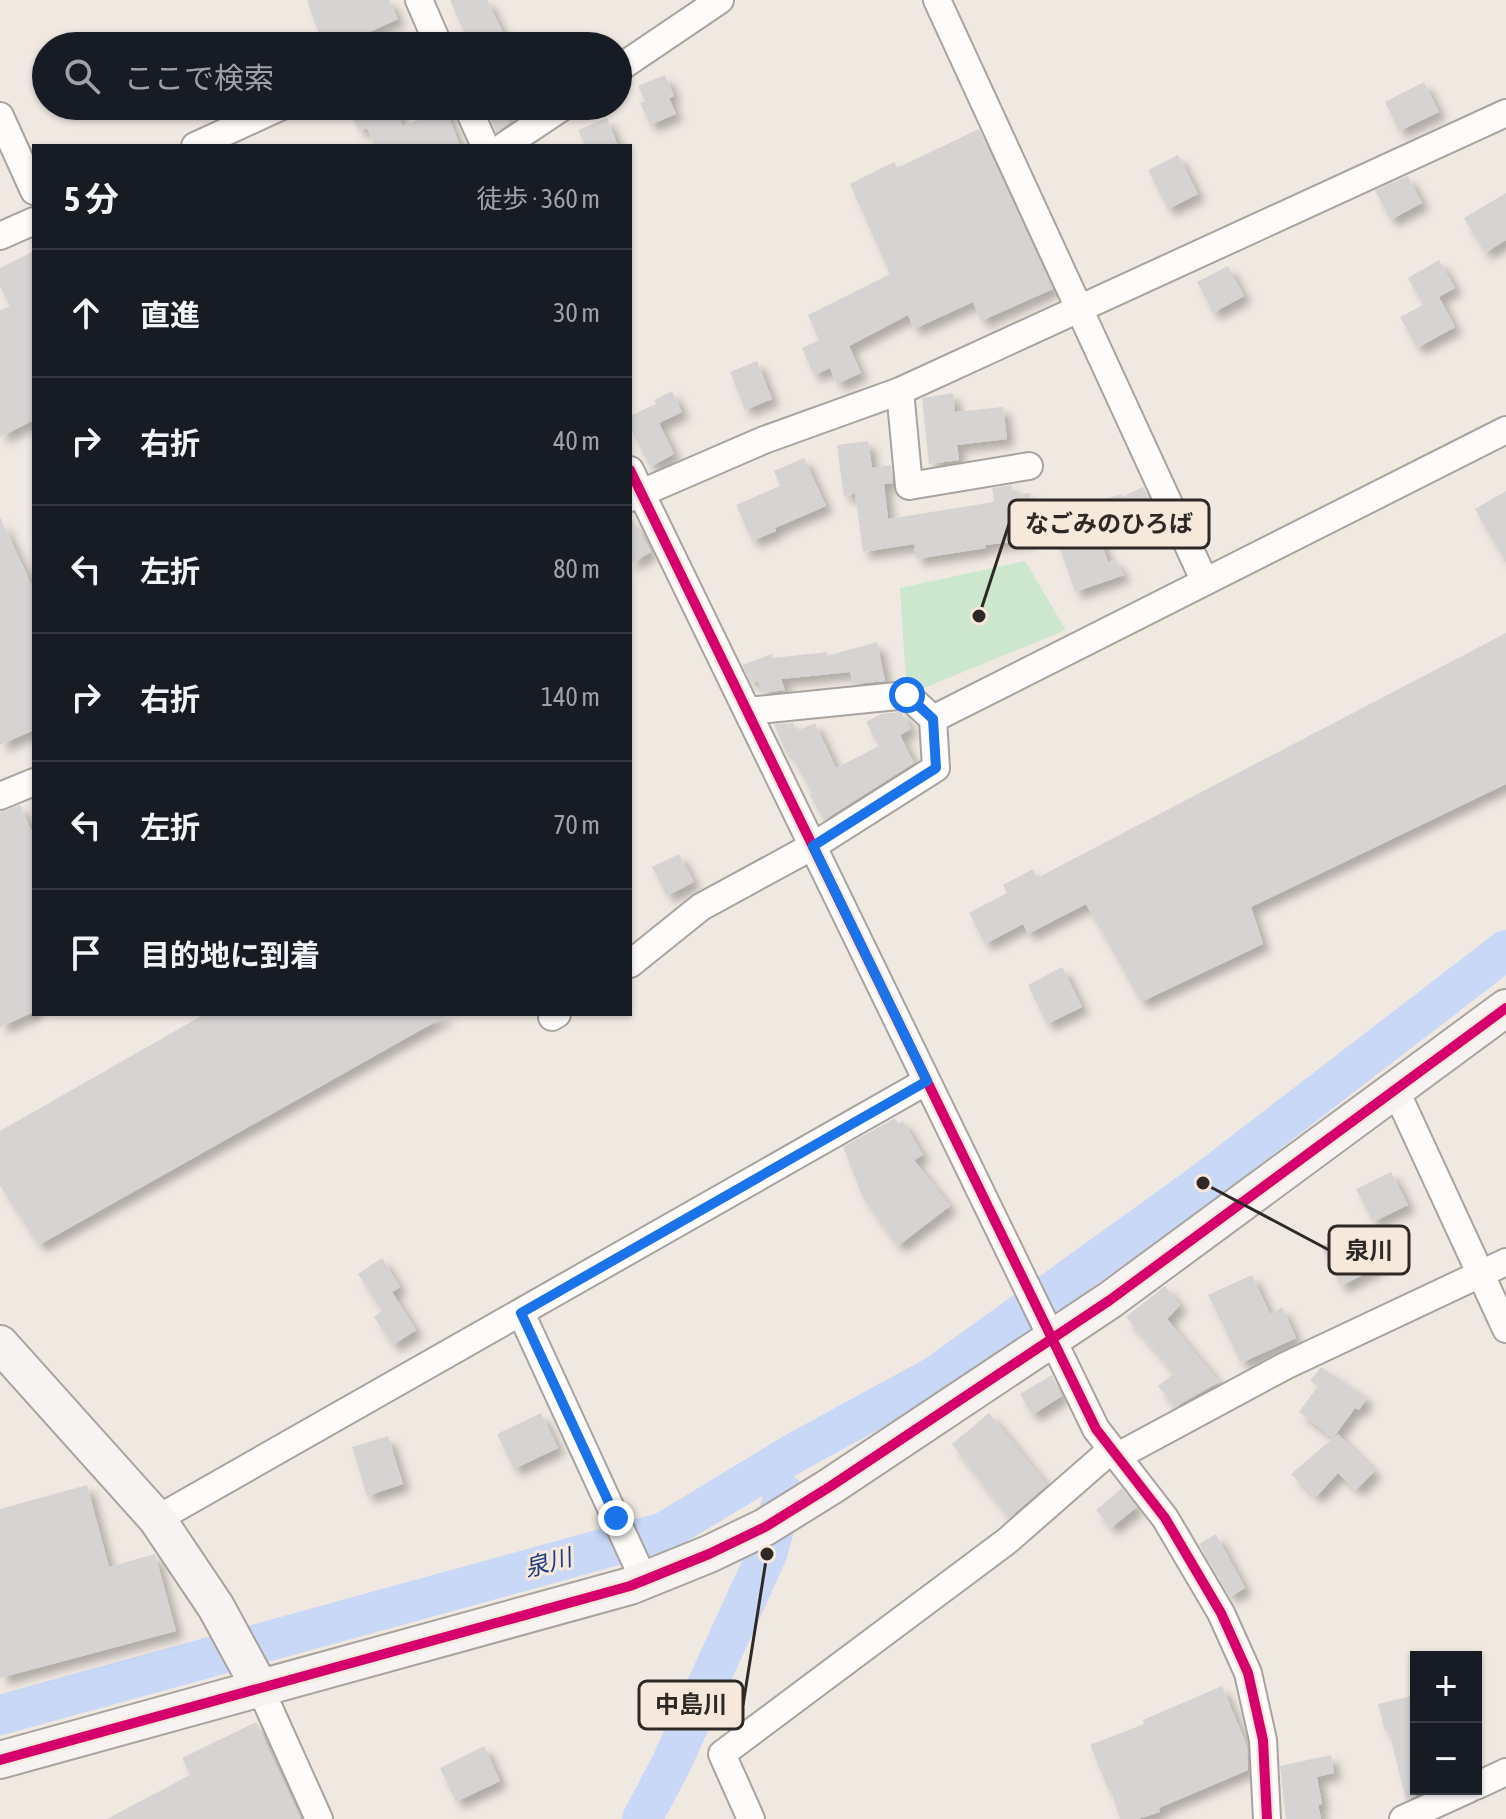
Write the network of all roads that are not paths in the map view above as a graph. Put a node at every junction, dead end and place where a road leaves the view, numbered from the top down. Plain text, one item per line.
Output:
1 (419, 0) edge
2 (720, 0) edge
3 (937, 0) edge
4 (426, 32) edge
5 (632, 60) edge
6 (1506, 113) edge
7 (0, 116) edge
8 (252, 120) edge
9 (473, 120) edge
10 (543, 120) edge
11 (199, 144) edge
12 (484, 144) edge
13 (507, 144) edge
14 (32, 187) edge
15 (32, 222) edge
16 (0, 236) edge
17 (1080, 309) junction
18 (900, 391) junction
19 (1506, 430) edge
20 (1029, 466) dead end
21 (633, 487) edge
22 (1205, 582) junction
23 (748, 711) junction
24 (933, 719) junction
25 (32, 783) edge
26 (0, 796) edge
27 (813, 846) junction
28 (632, 962) edge
29 (1506, 1008) edge
30 (927, 1081) junction
31 (1395, 1089) junction
32 (1506, 1262) edge
33 (1480, 1273) junction
34 (521, 1313) junction
35 (1506, 1329) edge
36 (1052, 1338) junction
37 (0, 1344) edge
38 (1113, 1453) junction
39 (157, 1519) junction
40 (644, 1579) junction
41 (260, 1687) junction
42 (0, 1760) edge
43 (1506, 1772) edge
44 (1482, 1783) edge
45 (1456, 1795) edge
46 (319, 1819) edge
47 (751, 1819) edge
48 (1267, 1819) edge
49 (1403, 1819) edge

1 - 4 street
2 - 5 street
3 - 17 street
6 - 17 street
7 - 14 street
8 - 11 street
9 - 12 street
10 - 13 street
15 - 16 street
17 - 18 street
17 - 22 street
18 - 20 street
18 - 21 street
19 - 22 street
21 - 23 street
22 - 24 street
23 - 24 street
23 - 27 street
24 - 27 street
25 - 26 street
27 - 28 street
27 - 30 street
29 - 31 street
30 - 34 street
30 - 36 street
31 - 33 street
31 - 36 street
32 - 33 street
33 - 35 street
33 - 38 street
34 - 39 street
34 - 40 street
36 - 38 street
36 - 40 street
37 - 39 street
38 - 47 street
38 - 48 street
39 - 41 street
40 - 41 street
41 - 42 street
41 - 46 street
43 - 44 street
45 - 49 street

